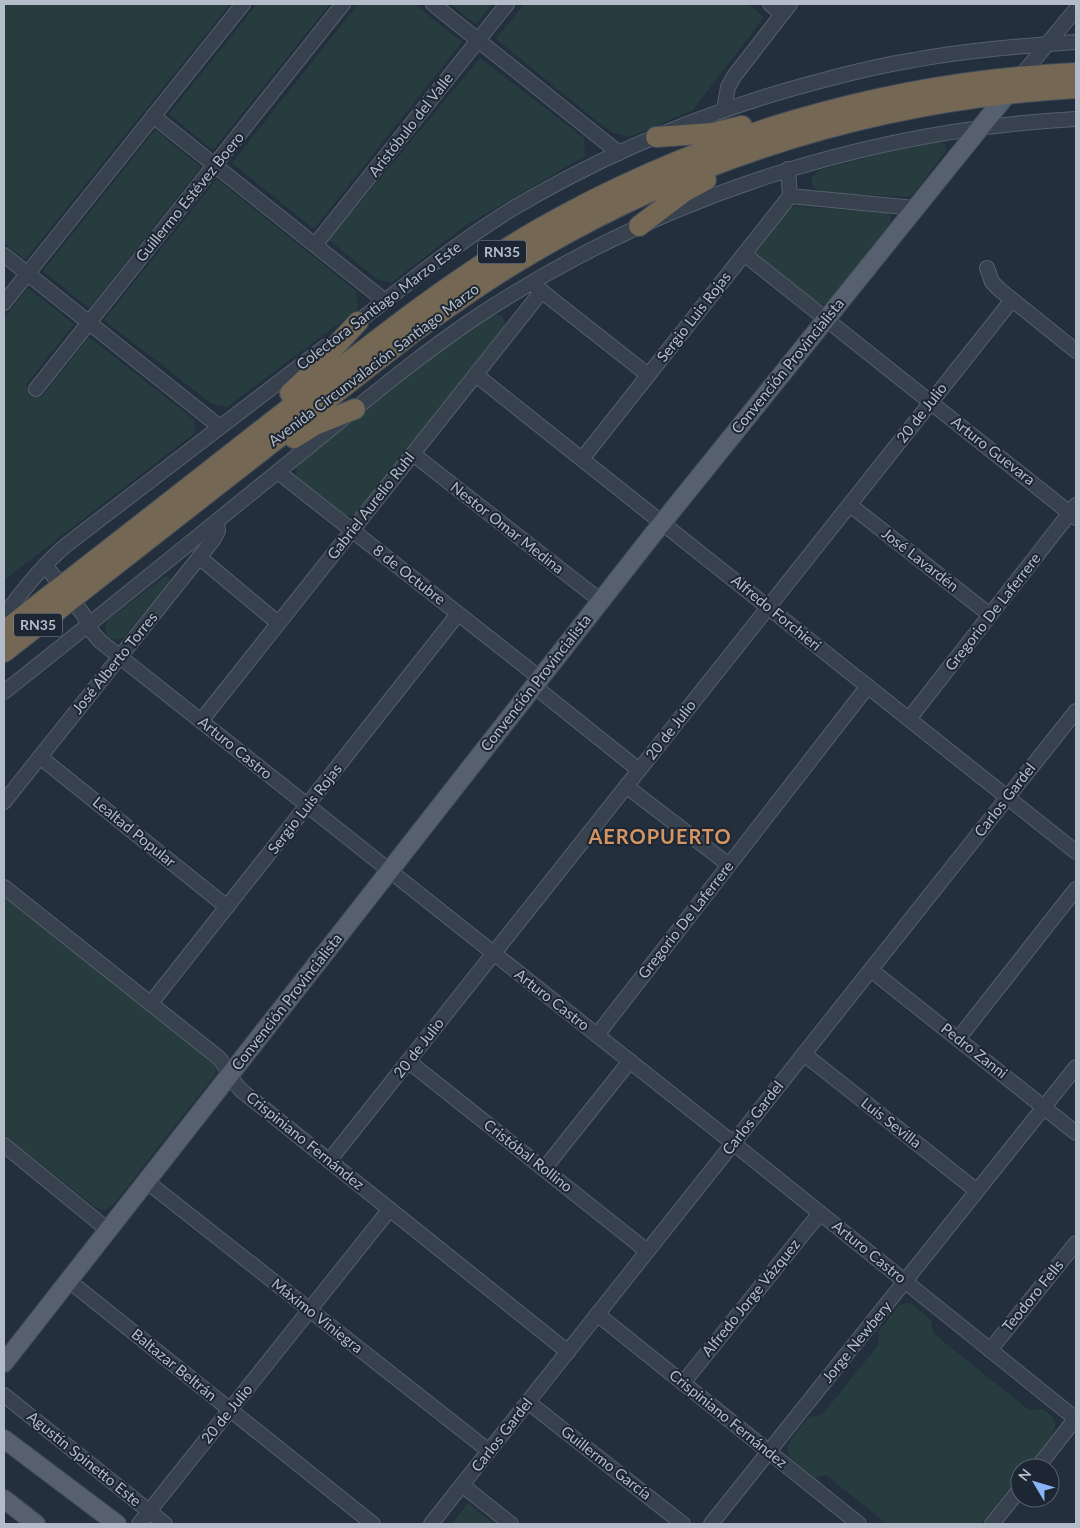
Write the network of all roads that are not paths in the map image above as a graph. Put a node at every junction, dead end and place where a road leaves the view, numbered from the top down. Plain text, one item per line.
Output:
1 (243, 4) edge
2 (343, 4) edge
3 (433, 4) edge
4 (507, 4) edge
5 (770, 4) edge
6 (786, 9) edge
7 (1076, 9) edge
8 (478, 40) junction
9 (1076, 42) edge
10 (1048, 44) junction
11 (1076, 73) edge
12 (1021, 76) junction
13 (928, 88) junction
14 (1076, 88) edge
15 (1006, 95) junction
16 (724, 110) junction
17 (153, 116) junction
18 (1076, 119) edge
19 (860, 120) junction
20 (979, 128) junction
21 (656, 137) junction
22 (619, 153) junction
23 (215, 165) junction
24 (788, 169) junction
25 (790, 196) junction
26 (915, 208) junction
27 (640, 226) junction
28 (315, 245) junction
29 (744, 254) junction
30 (4, 255) edge
31 (987, 268) dead end
32 (27, 274) junction
33 (537, 287) junction
34 (1012, 300) junction
35 (385, 301) junction
36 (4, 303) edge
37 (826, 319) junction
38 (358, 322) junction
39 (89, 323) junction
40 (1076, 351) edge
41 (476, 375) junction
42 (648, 375) junction
43 (36, 389) dead end
44 (931, 402) junction
45 (355, 409) junction
46 (220, 427) junction
47 (413, 454) junction
48 (582, 459) junction
49 (278, 472) junction
50 (850, 505) junction
51 (1074, 512) edge
52 (218, 521) junction
53 (662, 523) junction
54 (136, 528) junction
55 (352, 530) junction
56 (125, 557) junction
57 (199, 557) junction
58 (45, 565) junction
59 (66, 593) junction
60 (601, 601) junction
61 (768, 607) junction
62 (458, 614) junction
63 (4, 616) edge
64 (990, 616) junction
65 (278, 623) junction
66 (89, 625) junction
67 (4, 631) edge
68 (4, 652) edge
69 (120, 657) junction
70 (537, 682) junction
71 (868, 686) junction
72 (4, 692) edge
73 (1076, 711) edge
74 (909, 719) junction
75 (201, 721) junction
76 (40, 757) junction
77 (639, 770) junction
78 (626, 786) junction
79 (1008, 798) junction
80 (4, 802) edge
81 (307, 806) junction
82 (1076, 852) edge
83 (729, 865) junction
84 (389, 871) junction
85 (4, 887) edge
86 (1076, 889) edge
87 (227, 906) junction
88 (494, 954) junction
89 (871, 970) junction
90 (151, 1003) junction
91 (597, 1035) junction
92 (958, 1039) junction
93 (804, 1054) junction
94 (408, 1061) junction
95 (630, 1061) junction
96 (1076, 1067) edge
97 (229, 1076) junction
98 (1044, 1107) junction
99 (1076, 1133) edge
100 (733, 1143) junction
101 (4, 1145) edge
102 (329, 1161) junction
103 (544, 1169) junction
104 (146, 1181) junction
105 (977, 1191) junction
106 (390, 1209) junction
107 (820, 1212) junction
108 (108, 1230) junction
109 (1076, 1242) edge
110 (647, 1251) junction
111 (68, 1280) junction
112 (905, 1282) junction
113 (309, 1310) junction
114 (598, 1314) junction
115 (990, 1350) junction
116 (568, 1352) junction
117 (4, 1363) edge
118 (683, 1383) junction
119 (4, 1395) edge
120 (528, 1402) junction
121 (230, 1410) junction
122 (1076, 1419) edge
123 (4, 1439) edge
124 (489, 1451) junction
125 (769, 1452) junction
126 (1045, 1458) edge
127 (462, 1485) junction
128 (4, 1499) edge
129 (1010, 1502) edge
130 (149, 1511) junction
131 (855, 1523) edge
132 (36, 1524) edge
133 (117, 1524) edge
134 (139, 1524) edge
135 (165, 1524) edge
136 (373, 1524) edge
137 (431, 1524) edge
138 (511, 1524) edge
139 (683, 1524) edge
140 (711, 1524) edge
141 (992, 1524) edge

1 - 17 street
2 - 23 street, Guillermo Estévez Boero
3 - 8 street
4 - 8 street, Aristóbulo del Valle
5 - 6 street
6 - 16 street
7 - 10 street, Convención Provincialista
8 - 22 street
8 - 28 street, Aristóbulo del Valle
9 - 10 street, Colectora Santiago Marzo Este
10 - 12 street, Convención Provincialista
10 - 16 street, Colectora Santiago Marzo Este
11 - 12 highway, Avenida Circunvalación Santiago Marzo / RN35
12 - 13 highway, Avenida Circunvalación Santiago Marzo / RN35
12 - 15 main road, Convención Provincialista
13 - 21 highway
13 - 54 highway, Avenida Circunvalación Santiago Marzo / RN35
14 - 15 highway, Avenida Circunvalación Santiago Marzo / RN35
15 - 19 highway, Avenida Circunvalación Santiago Marzo / RN35
15 - 20 main road, Convención Provincialista
16 - 21 street, Colectora Santiago Marzo Este
17 - 23 street
17 - 32 street
18 - 20 street
19 - 27 highway
19 - 56 highway, Avenida Circunvalación Santiago Marzo / RN35
20 - 24 street
20 - 26 main road, Convención Provincialista
21 - 22 street, Colectora Santiago Marzo Este
22 - 35 street, Colectora Santiago Marzo Este
23 - 28 street
23 - 39 street, Guillermo Estévez Boero
24 - 25 street
24 - 27 street
25 - 26 street
25 - 29 street, Sergio Luis Rojas
26 - 37 main road, Convención Provincialista
27 - 33 street
28 - 35 street
29 - 37 street, Arturo Guevara
29 - 42 street, Sergio Luis Rojas
30 - 32 street
31 - 34 street
32 - 36 street
32 - 39 street
33 - 41 street, Gabriel Aurelio Ruhl
33 - 42 street
33 - 45 street
34 - 40 street
34 - 44 street, 20 de Julio
35 - 38 street, Colectora Santiago Marzo Este
37 - 44 street, Arturo Guevara
37 - 53 main road, Convención Provincialista
38 - 46 street, Colectora Santiago Marzo Este
38 - 54 highway
39 - 43 street, Guillermo Estévez Boero
39 - 46 street
41 - 47 street, Gabriel Aurelio Ruhl
41 - 48 street, Alfredo Forchieri
42 - 48 street, Sergio Luis Rojas
44 - 50 street, 20 de Julio
44 - 51 street, Arturo Guevara
45 - 49 street
45 - 56 highway
46 - 58 street, Colectora Santiago Marzo Este
47 - 55 street, Gabriel Aurelio Ruhl
47 - 60 street, Nestor Omar Medina
48 - 53 street, Alfredo Forchieri
49 - 52 street
49 - 55 street, 8 de Octubre
50 - 61 street, 20 de Julio
50 - 64 street, José Lavardén
51 - 64 street, Gregorio De Laferrere
52 - 57 street, José Alberto Torres
52 - 66 street
53 - 60 main road, Convención Provincialista
53 - 61 street, Alfredo Forchieri
54 - 59 highway, Avenida Circunvalación Santiago Marzo / RN35
55 - 62 street, 8 de Octubre
55 - 65 street, Gabriel Aurelio Ruhl
56 - 59 highway, Avenida Circunvalación Santiago Marzo / RN35
57 - 65 street
57 - 69 street, José Alberto Torres
58 - 59 street, Arturo Castro
58 - 63 street, Colectora Santiago Marzo Este
59 - 66 street, Arturo Castro
59 - 67 highway, Avenida Circunvalación Santiago Marzo / RN35
59 - 68 highway, Avenida Circunvalación Santiago Marzo / RN35
60 - 70 main road, Convención Provincialista
61 - 71 street, Alfredo Forchieri
61 - 77 street, 20 de Julio
62 - 70 street, 8 de Octubre
62 - 81 street, Sergio Luis Rojas
64 - 74 street, Gregorio De Laferrere
65 - 75 street, Gabriel Aurelio Ruhl
66 - 69 street, Arturo Castro
66 - 72 street
69 - 75 street, Arturo Castro
69 - 76 street, José Alberto Torres
70 - 77 street, 8 de Octubre
70 - 84 main road, Convención Provincialista
71 - 74 street, Alfredo Forchieri
71 - 83 street, Gregorio De Laferrere
73 - 79 street, Carlos Gardel
74 - 79 street, Alfredo Forchieri
75 - 81 street, Arturo Castro
76 - 80 street, José Alberto Torres
76 - 87 street, Lealtad Popular
77 - 78 street, 20 de Julio
78 - 83 street
78 - 88 street, 20 de Julio
79 - 82 street, Alfredo Forchieri
79 - 89 street, Carlos Gardel
81 - 84 street, Arturo Castro
81 - 87 street, Sergio Luis Rojas
83 - 91 street, Gregorio De Laferrere
84 - 88 street, Arturo Castro
84 - 97 main road, Convención Provincialista
85 - 90 street, Crispiniano Fernández
86 - 92 street
87 - 90 street, Sergio Luis Rojas
88 - 91 street, Arturo Castro
88 - 94 street, 20 de Julio
89 - 92 street, Pedro Zanni
89 - 93 street, Carlos Gardel
90 - 97 street, Crispiniano Fernández
91 - 95 street, Arturo Castro
92 - 98 street, Pedro Zanni
93 - 100 street, Carlos Gardel
93 - 105 street, Luis Sevilla
94 - 102 street, 20 de Julio
94 - 103 street, Cristóbal Rollino
95 - 100 street, Arturo Castro
95 - 103 street
96 - 98 street, Jorge Newbery
97 - 102 street, Crispiniano Fernández
97 - 104 main road, Convención Provincialista
98 - 99 street, Pedro Zanni
98 - 105 street, Jorge Newbery
100 - 107 street, Arturo Castro
100 - 110 street, Carlos Gardel
101 - 108 street
102 - 106 street, Crispiniano Fernández
103 - 110 street, Cristóbal Rollino
104 - 108 main road, Convención Provincialista
104 - 113 street, Máximo Viniegra
105 - 112 street, Jorge Newbery
106 - 113 street, 20 de Julio
106 - 116 street, Crispiniano Fernández
107 - 112 street, Arturo Castro
107 - 118 street, Alfredo Jorge Vázquez
108 - 111 main road, Convención Provincialista
109 - 115 street, Teodoro Fells
110 - 114 street, Carlos Gardel
111 - 117 main road, Convención Provincialista
111 - 121 street, Baltazar Beltrán
112 - 115 street, Arturo Castro
112 - 125 street, Jorge Newbery
113 - 121 street, 20 de Julio
113 - 124 street, Máximo Viniegra
114 - 116 street, Carlos Gardel
114 - 118 street, Crispiniano Fernández
115 - 122 street, Arturo Castro
116 - 120 street, Carlos Gardel
118 - 125 street, Crispiniano Fernández
119 - 130 street, Agustín Spinetto Este
120 - 124 street, Carlos Gardel
120 - 139 street, Guillermo García
121 - 130 street, 20 de Julio
121 - 136 street, Baltazar Beltrán
122 - 126 street
123 - 133 main road
124 - 127 street, Carlos Gardel
125 - 131 street, Crispiniano Fernández
125 - 140 street, Jorge Newbery
127 - 137 street, Carlos Gardel
127 - 138 street
128 - 132 main road
129 - 141 street
130 - 134 street, 20 de Julio
130 - 135 street, Agustín Spinetto Este

